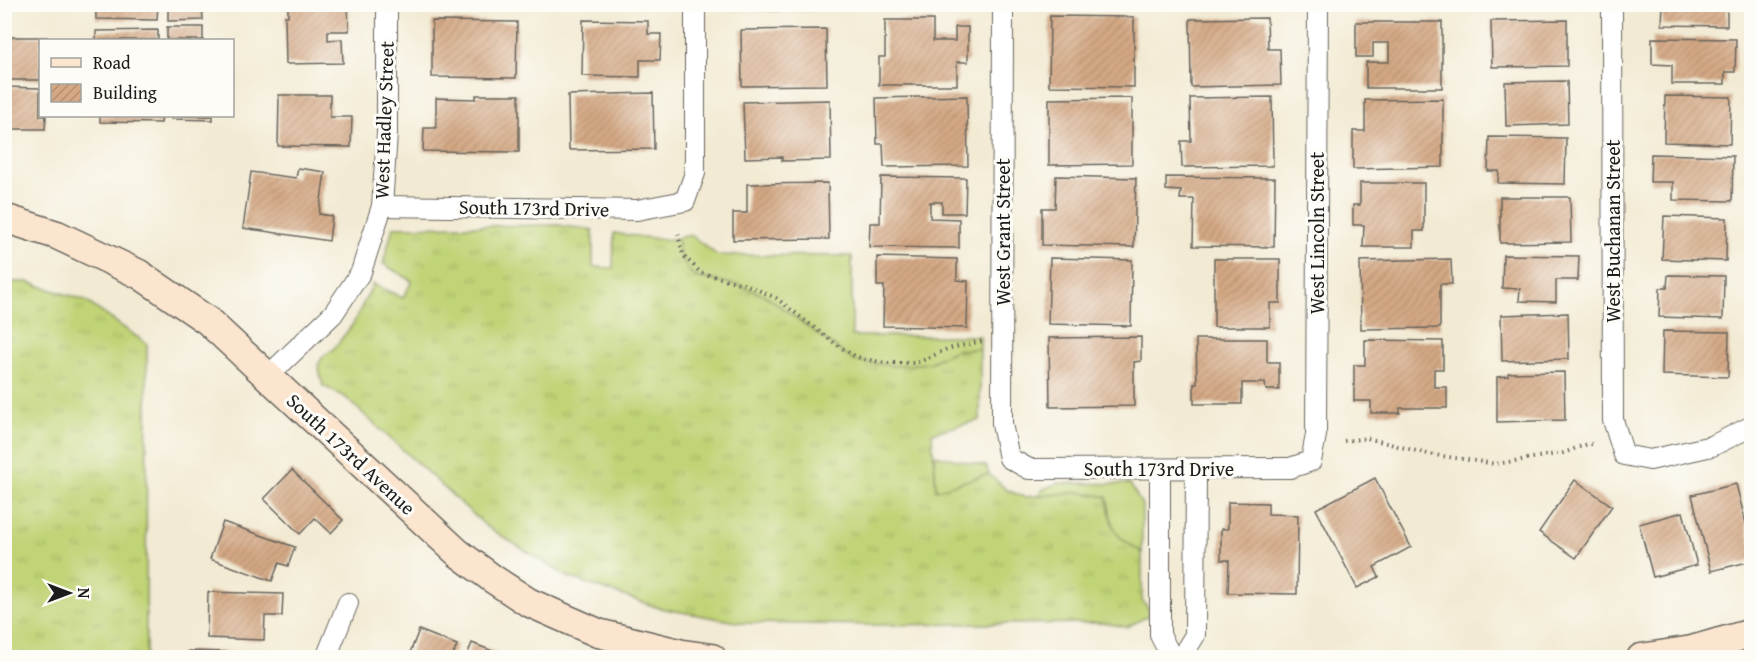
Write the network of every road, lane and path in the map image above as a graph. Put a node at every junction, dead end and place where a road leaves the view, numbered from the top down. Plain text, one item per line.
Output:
1 (387, 4) edge
2 (695, 4) edge
3 (1003, 4) edge
4 (1318, 4) edge
5 (1612, 4) edge
6 (382, 206) junction
7 (4, 218) edge
8 (678, 234) dead end
9 (983, 341) dead end
10 (268, 376) junction
11 (1752, 426) edge
12 (1344, 441) dead end
13 (1593, 444) dead end
14 (1009, 458) joint
15 (1311, 461) joint
16 (1160, 469) junction
17 (1196, 469) junction
18 (348, 603) dead end
19 (1752, 633) edge
20 (682, 656) edge
21 (326, 657) edge
22 (712, 657) edge
23 (1172, 657) edge
24 (1181, 657) edge
25 (1641, 657) edge

1 - 6 street, West Hadley Street
2 - 6 street, South 173rd Drive
3 - 14 street, West Grant Street
4 - 15 street, West Lincoln Street
5 - 11 street, West Buchanan Street
6 - 10 street, West Hadley Street
7 - 10 street, South 173rd Avenue
8 - 9 path
10 - 20 street, South 173rd Avenue
12 - 13 path
14 - 16 street, South 173rd Drive
15 - 17 street, South 173rd Drive
16 - 17 street, South 173rd Drive
16 - 23 street
17 - 24 street
18 - 21 street
19 - 25 street
20 - 22 street, South 173rd Avenue

